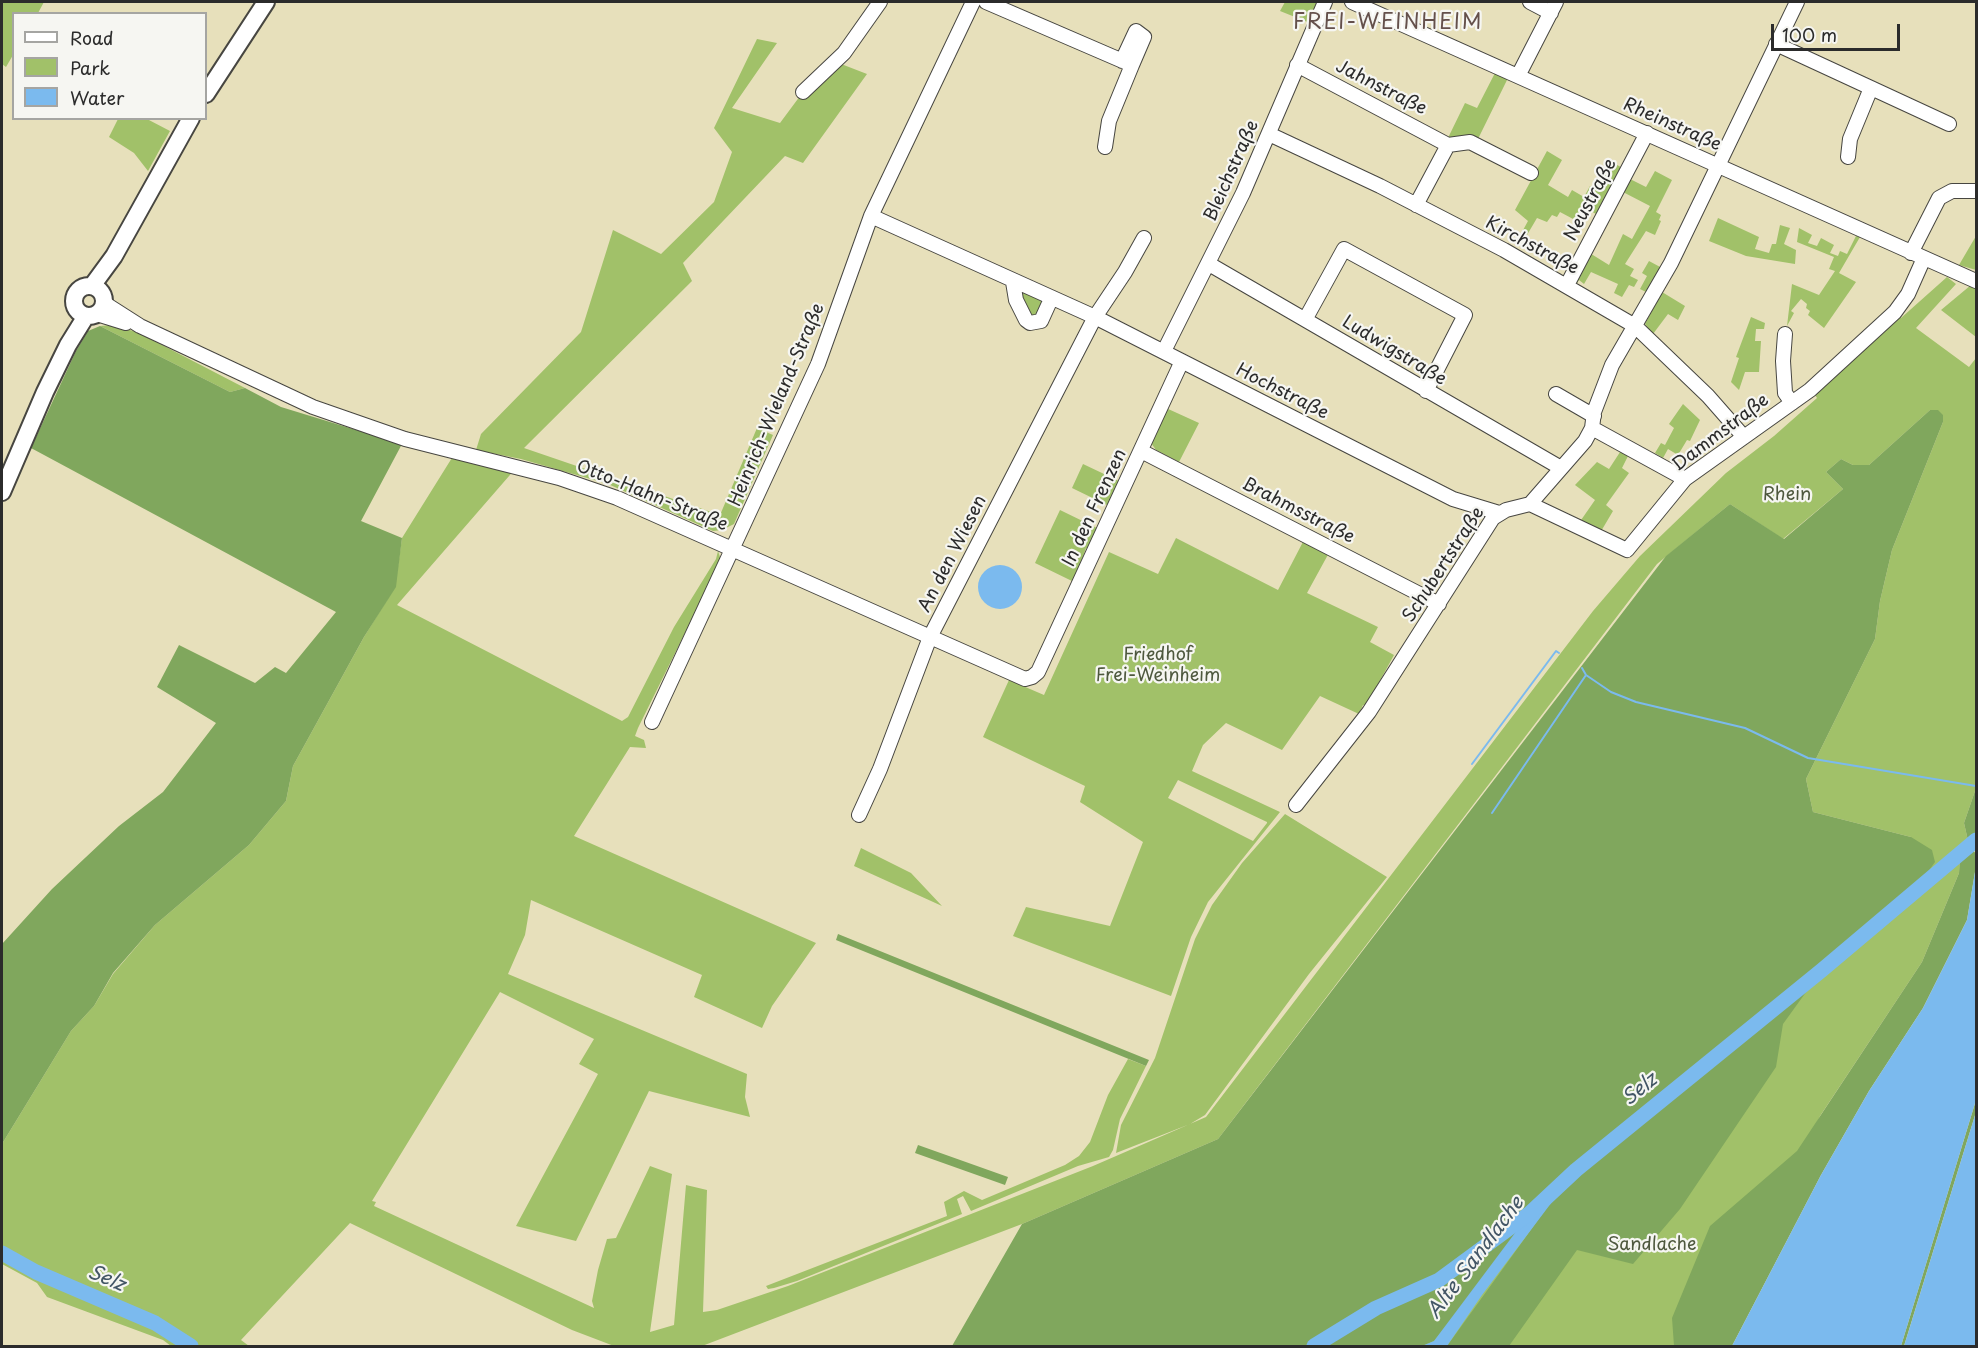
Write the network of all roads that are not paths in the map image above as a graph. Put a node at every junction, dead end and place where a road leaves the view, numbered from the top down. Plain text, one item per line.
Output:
1 (266, 2) edge
2 (880, 2) edge
3 (973, 2) edge
4 (986, 2) edge
5 (1324, 2) edge
6 (1352, 2) edge
7 (1530, 2) edge
8 (1797, 2) edge
9 (1553, 7) edge
10 (1776, 45) junction
11 (1297, 65) junction
12 (1518, 76) junction
13 (1871, 88) junction
14 (207, 92) edge
15 (803, 92) dead end
16 (191, 120) edge
17 (1949, 124) dead end
18 (1647, 133) junction
19 (1269, 134) junction
20 (1448, 145) junction
21 (1105, 147) dead end
22 (1848, 157) dead end
23 (1720, 166) junction
24 (1531, 173) dead end
25 (1977, 191) edge
26 (1416, 205) junction
27 (871, 216) junction
28 (1144, 238) dead end
29 (1917, 256) junction
30 (1209, 264) junction
31 (1977, 281) edge
32 (1013, 282) junction
33 (1567, 285) junction
34 (1052, 299) junction
35 (93, 304) junction
36 (1095, 317) junction
37 (1306, 318) junction
38 (1635, 326) junction
39 (1785, 334) dead end
40 (1164, 351) junction
41 (1182, 361) junction
42 (1426, 391) junction
43 (1556, 393) dead end
44 (1792, 403) junction
45 (1593, 422) junction
46 (1744, 437) junction
47 (1141, 451) junction
48 (1561, 468) junction
49 (1685, 479) junction
50 (2, 492) edge
51 (1530, 504) junction
52 (1499, 513) junction
53 (733, 549) junction
54 (1439, 604) junction
55 (930, 637) junction
56 (1039, 669) joint
57 (652, 722) dead end
58 (1296, 805) dead end
59 (859, 815) dead end

1 - 14 main road
2 - 15 street
3 - 27 street, Heinrich-Wieland-Straße
4 - 21 street
5 - 11 street, Bleichstraße
6 - 12 street, Rheinstraße
7 - 9 street
8 - 10 street
9 - 12 street
10 - 13 street
10 - 23 street
11 - 19 street, Bleichstraße
11 - 20 street, Jahnstraße
12 - 18 street, Rheinstraße
13 - 17 street
13 - 22 street
16 - 35 main road
18 - 23 street, Rheinstraße
18 - 33 street, Neustraße
19 - 26 street, Kirchstraße
19 - 30 street, Bleichstraße
20 - 24 street, Jahnstraße
20 - 26 street
23 - 29 street, Rheinstraße
23 - 38 street
25 - 29 street, Dammstraße
26 - 33 street, Kirchstraße
27 - 32 street, Hochstraße
27 - 53 street, Heinrich-Wieland-Straße
28 - 36 street, An den Wiesen
29 - 31 street, Rheinstraße
29 - 44 street, Dammstraße
30 - 37 street, Ludwigstraße
30 - 40 street, Bleichstraße
32 - 34 street, Hochstraße
32 - 34 street
33 - 38 street, Kirchstraße
34 - 36 street, Hochstraße
35 - 50 main road
35 - 53 street, Otto-Hahn-Straße
36 - 40 street, Hochstraße
36 - 55 street, An den Wiesen
37 - 42 street, Ludwigstraße
37 - 42 street
38 - 45 street
38 - 46 street, Kirchstraße
39 - 44 street, Dammstraße
40 - 41 street, Hochstraße
41 - 47 street, In den Frenzen
41 - 52 street, Hochstraße
42 - 48 street, Ludwigstraße
43 - 45 street
44 - 46 street, Dammstraße
45 - 48 street
45 - 49 street
46 - 49 street, Dammstraße
47 - 54 street, Brahmsstraße
47 - 56 street, In den Frenzen
48 - 51 street
49 - 51 street, Dammstraße
51 - 52 street, Schubertstraße
52 - 54 street, Schubertstraße
53 - 55 street, Otto-Hahn-Straße
53 - 57 street, Heinrich-Wieland-Straße
54 - 58 street, Schubertstraße
55 - 56 street, Otto-Hahn-Straße
55 - 59 street, An den Wiesen

